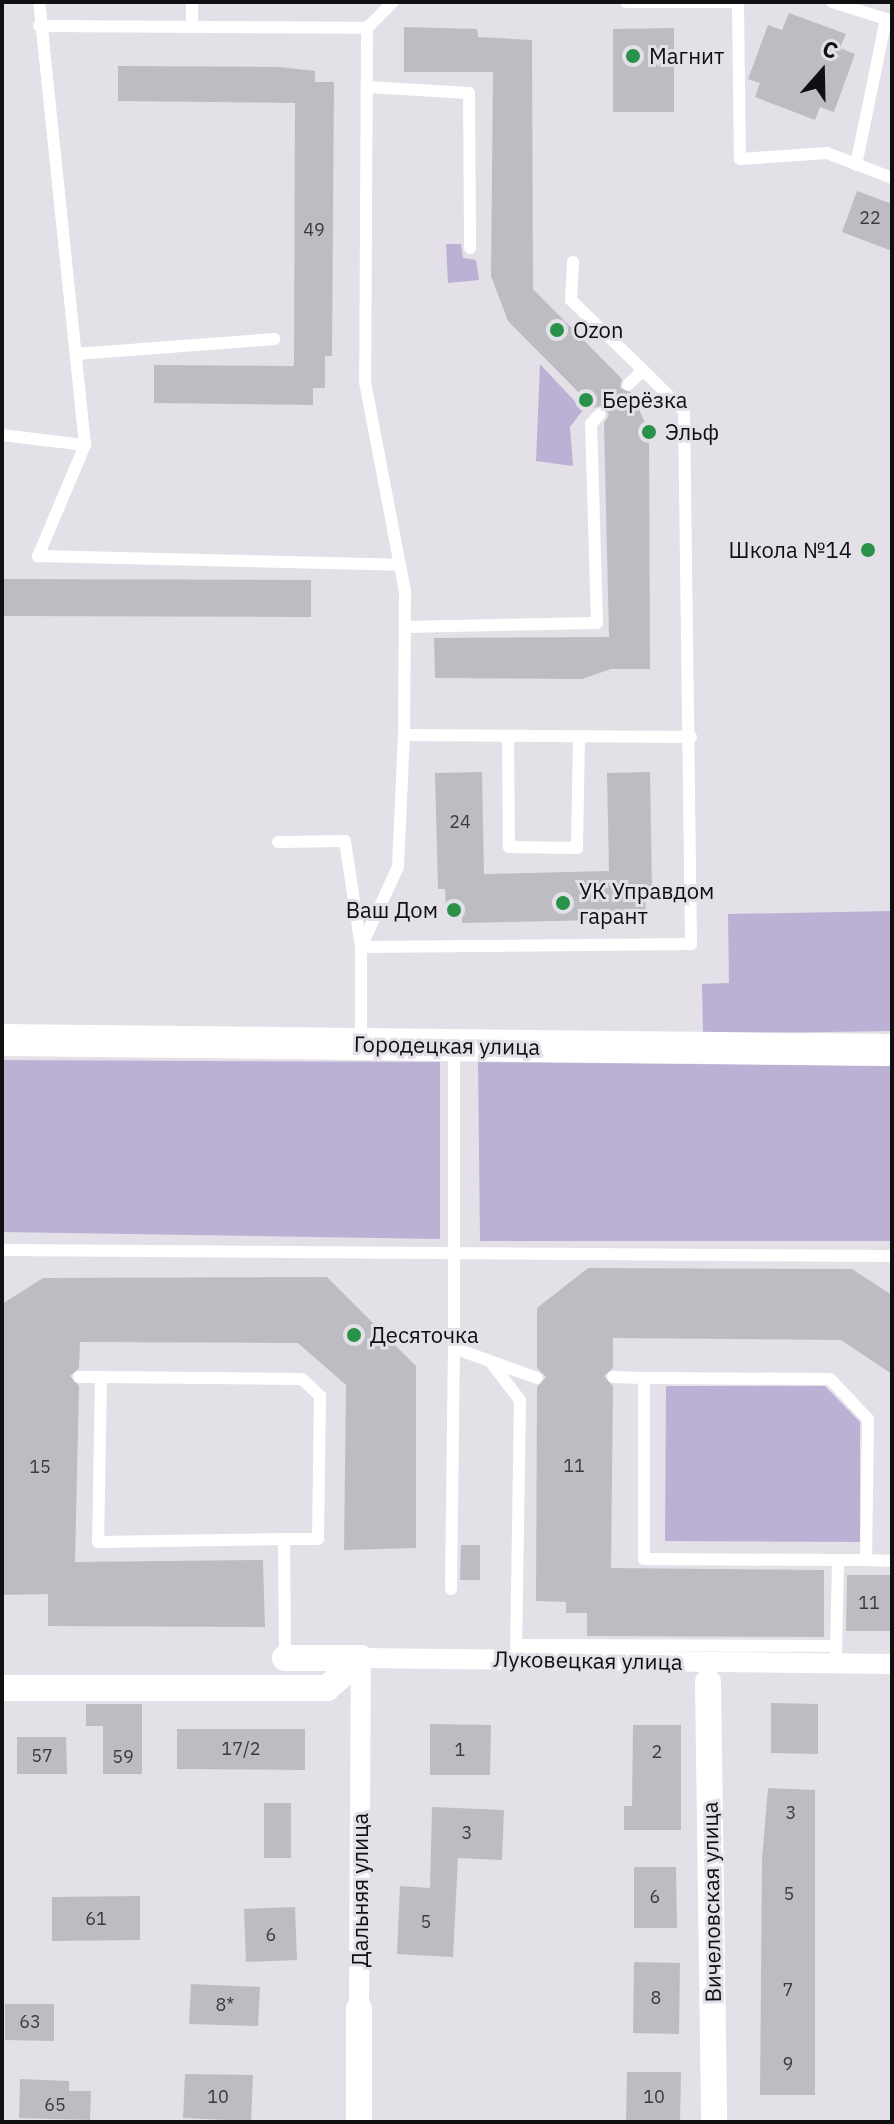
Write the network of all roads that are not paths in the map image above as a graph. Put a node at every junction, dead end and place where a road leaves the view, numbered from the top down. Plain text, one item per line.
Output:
1 (39, 2) edge
2 (192, 2) edge
3 (393, 2) edge
4 (626, 2) edge
5 (676, 2) edge
6 (738, 2) edge
7 (832, 2) edge
8 (39, 26) junction
9 (192, 27) junction
10 (367, 28) junction
11 (892, 32) edge
12 (878, 56) junction
13 (367, 87) junction
14 (856, 165) junction
15 (892, 178) edge
16 (470, 248) dead end
17 (573, 262) dead end
18 (274, 339) dead end
19 (76, 354) junction
20 (643, 370) junction
21 (628, 385) dead end
22 (600, 414) dead end
23 (2, 435) edge
24 (85, 445) junction
25 (400, 565) junction
26 (405, 627) junction
27 (404, 735) junction
28 (508, 737) junction
29 (691, 737) junction
30 (579, 738) junction
31 (278, 842) dead end
32 (361, 947) junction
33 (2, 1040) edge
34 (361, 1044) junction
35 (454, 1045) junction
36 (892, 1050) edge
37 (2, 1250) edge
38 (892, 1256) edge
39 (454, 1257) junction
40 (454, 1348) junction
41 (493, 1365) junction
42 (79, 1377) dead end
43 (101, 1377) junction
44 (613, 1377) dead end
45 (537, 1378) dead end
46 (644, 1378) junction
47 (284, 1539) junction
48 (838, 1560) junction
49 (866, 1560) junction
50 (892, 1561) edge
51 (451, 1589) dead end
52 (836, 1654) junction
53 (285, 1658) joint
54 (361, 1658) junction
55 (892, 1664) edge
56 (708, 1682) dead end
57 (2, 1688) edge
58 (359, 2009) joint
59 (359, 2122) edge
60 (714, 2122) edge

1 - 8 lane
2 - 9 lane
3 - 10 lane
4 - 5 lane
5 - 6 lane
6 - 14 lane
7 - 12 lane
8 - 9 lane
8 - 19 lane
9 - 10 lane
10 - 13 lane
11 - 12 lane
12 - 14 lane
13 - 16 lane
13 - 25 lane
14 - 15 lane
17 - 20 lane
18 - 19 lane
19 - 24 lane
20 - 21 lane
20 - 29 lane
22 - 26 lane
23 - 24 lane
24 - 25 lane
25 - 26 lane
26 - 27 lane
27 - 28 lane
27 - 32 lane
28 - 30 lane
28 - 30 lane
29 - 30 lane
29 - 32 lane
31 - 32 lane
32 - 34 lane
33 - 34 street, Городецкая улица
34 - 35 street, Городецкая улица
35 - 36 street, Городецкая улица
35 - 39 lane
37 - 39 lane
38 - 39 lane
39 - 40 lane
40 - 41 lane
40 - 51 lane
41 - 45 lane
41 - 52 lane
42 - 43 lane
43 - 47 lane
43 - 47 lane
44 - 46 lane
46 - 48 lane
46 - 49 lane
47 - 53 lane
48 - 49 lane
48 - 52 lane
49 - 50 lane
52 - 54 street, Луковецкая улица
52 - 55 street, Луковецкая улица
53 - 54 street, Луковецкая улица
54 - 57 street
54 - 58 street, Дальняя улица
56 - 60 street, Вичеловская улица
58 - 59 street, Дальняя улица

